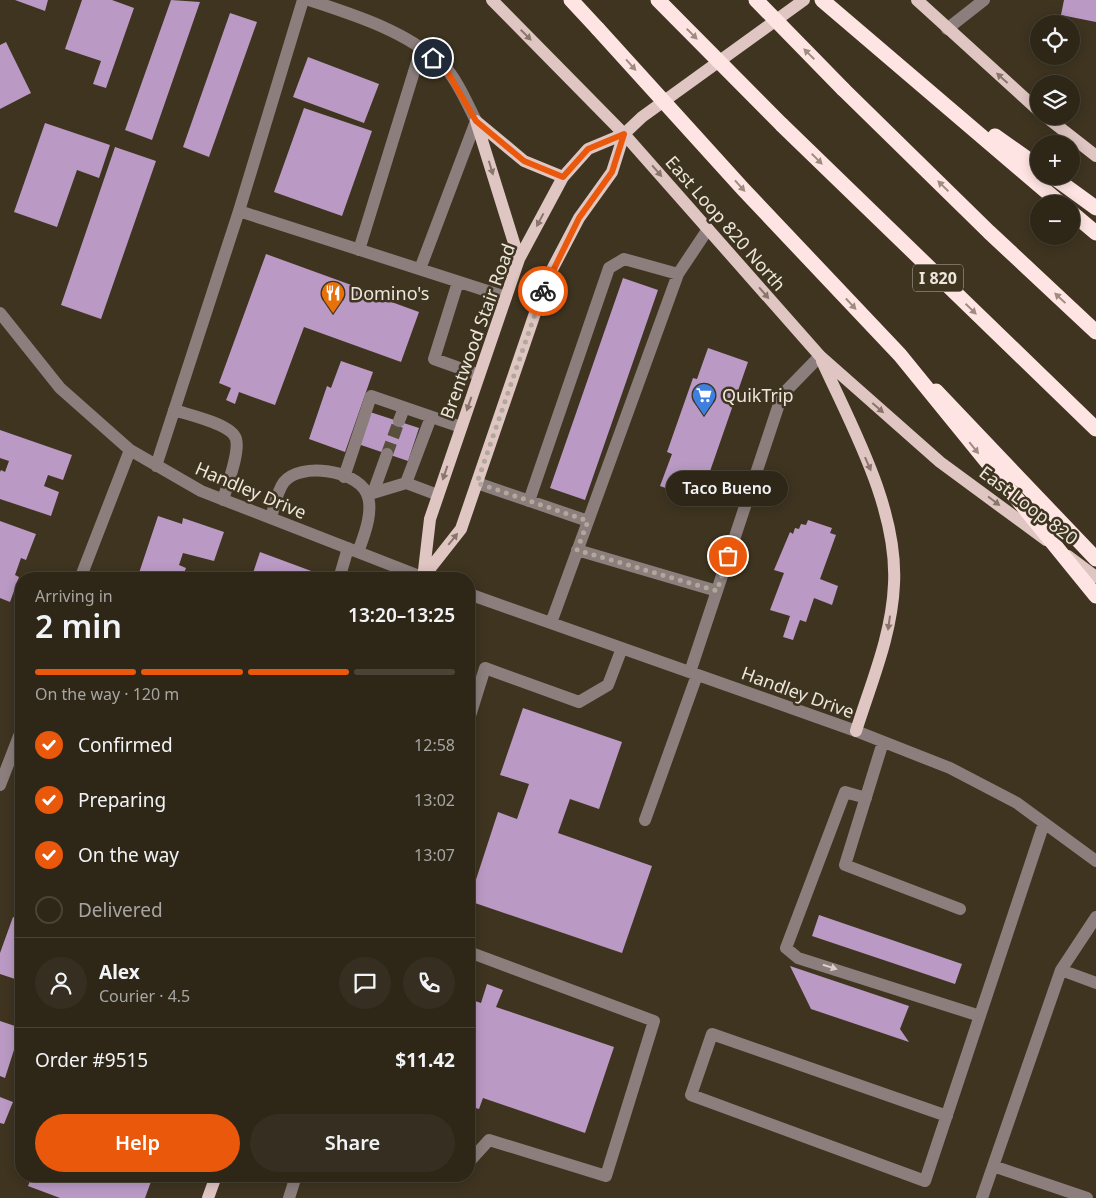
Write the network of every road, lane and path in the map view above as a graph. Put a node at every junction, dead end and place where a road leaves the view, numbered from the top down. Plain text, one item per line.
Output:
1 (303, 0) edge
2 (308, 0) edge
3 (492, 0) edge
4 (571, 0) edge
5 (658, 0) edge
6 (756, 0) edge
7 (804, 0) edge
8 (822, 0) edge
9 (917, 0) edge
10 (984, 0) edge
11 (947, 29) junction
12 (421, 49) junction
13 (909, 73) junction
14 (1030, 103) edge
15 (476, 121) junction
16 (1056, 125) edge
17 (624, 134) junction
18 (1096, 156) edge
19 (1030, 160) edge
20 (563, 177) junction
21 (1064, 185) edge
22 (1051, 195) edge
23 (1096, 208) edge
24 (239, 211) junction
25 (1080, 220) edge
26 (708, 229) junction
27 (1096, 233) edge
28 (359, 250) junction
29 (519, 259) junction
30 (420, 269) junction
31 (678, 274) junction
32 (458, 282) junction
33 (506, 297) junction
34 (0, 313) edge
35 (1096, 332) edge
36 (900, 354) junction
37 (820, 356) junction
38 (479, 375) junction
39 (404, 408) junction
40 (174, 410) junction
41 (431, 416) junction
42 (398, 421) tunnel mouth
43 (461, 427) junction
44 (1096, 429) edge
45 (130, 450) junction
46 (387, 454) tunnel mouth
47 (940, 462) joint
48 (156, 466) junction
49 (344, 477) junction
50 (406, 482) junction
51 (477, 483) junction
52 (369, 493) junction
53 (438, 495) junction
54 (223, 500) junction
55 (529, 501) junction
56 (271, 518) junction
57 (588, 521) junction
58 (353, 550) junction
59 (577, 550) junction
60 (1096, 559) edge
61 (83, 572) edge
62 (342, 572) edge
63 (409, 572) edge
64 (425, 572) edge
65 (429, 572) edge
66 (1096, 577) edge
67 (717, 591) junction
68 (475, 596) edge
69 (1096, 596) edge
70 (550, 623) junction
71 (622, 648) junction
72 (693, 674) junction
73 (475, 700) edge
74 (856, 731) junction
75 (883, 742) junction
76 (15, 746) edge
77 (0, 785) edge
78 (866, 798) junction
79 (645, 820) dead end
80 (1044, 823) junction
81 (1096, 861) edge
82 (960, 909) dead end
83 (1096, 917) edge
84 (475, 954) edge
85 (1061, 970) junction
86 (1096, 983) edge
87 (980, 1016) junction
88 (947, 1116) junction
89 (475, 1155) edge
90 (993, 1166) junction
91 (214, 1182) edge
92 (294, 1182) edge
93 (208, 1198) edge
94 (289, 1198) edge
95 (982, 1198) edge
96 (1087, 1198) edge

1 - 24 street
2 - 12 street
3 -> 17 main road, East Loop 820 North
4 -> 36 highway, bridge
5 -> 44 highway, I 820, bridge
35 -> 6 highway, bridge
7 - 17 main road, Brentwood Stair Road
8 - 13 highway
9 - 11 main road
10 - 11 street
14 -> 11 main road
12 - 15 street
12 - 28 street
13 - 19 highway
13 - 22 highway
15 - 20 main road
15 -> 29 main road
15 - 30 street
16 - 18 main road
17 - 20 main road, Brentwood Stair Road
17 -> 26 main road, East Loop 820 North
17 - 51 main road, Brentwood Stair Road
20 -> 29 main road, Brentwood Stair Road
21 - 23 highway
24 - 28 street
24 - 40 street
25 - 27 highway
26 - 31 street
26 -> 37 main road, East Loop 820 North
28 - 30 street
29 - 33 main road, Brentwood Stair Road
30 - 32 street
31 - 55 street
31 - 57 street
32 - 33 street
32 - 38 street
33 - 38 main road, Brentwood Stair Road
34 - 45 street, Handley Drive
36 - 60 highway, bridge
36 -> 69 highway, bridge
37 -> 47 main road, East Loop 820 North
37 - 67 street
37 -> 74 main road
38 -> 43 main road, Brentwood Stair Road
39 - 41 street
39 - 42 street
39 - 49 street
40 - 48 street
40 - 54 street
41 - 43 street
41 - 50 street
43 -> 53 main road, Brentwood Stair Road
45 - 48 street, Handley Drive
45 - 61 street
46 - 52 street
47 -> 66 main road, East Loop 820
48 - 54 street, Handley Drive
49 - 52 street
49 - 56 street
50 - 52 street
50 - 53 street
51 - 55 street
65 -> 51 main road, Brentwood Stair Road
52 - 58 street
53 - 64 main road, Brentwood Stair Road
54 - 56 street, Handley Drive
55 - 57 street
56 - 58 street, Handley Drive
57 - 59 street
58 - 62 street
58 - 63 street, Handley Drive
59 - 67 street
59 - 70 street
67 - 72 street
68 - 70 street, Handley Drive
70 - 71 street, Handley Drive
71 - 72 street, Handley Drive
71 - 73 street
72 - 74 street, Handley Drive
72 - 79 street
74 - 75 street, Handley Drive
75 - 78 street
75 - 80 street, Handley Drive
76 - 77 street
78 - 82 street
78 -> 87 street
80 - 81 street, Handley Drive
80 - 87 street
83 - 85 street
84 - 89 street
85 - 86 street
85 - 90 street
87 - 88 street
88 - 88 street
90 - 95 street
90 - 96 street
91 - 93 main road
92 - 94 street

